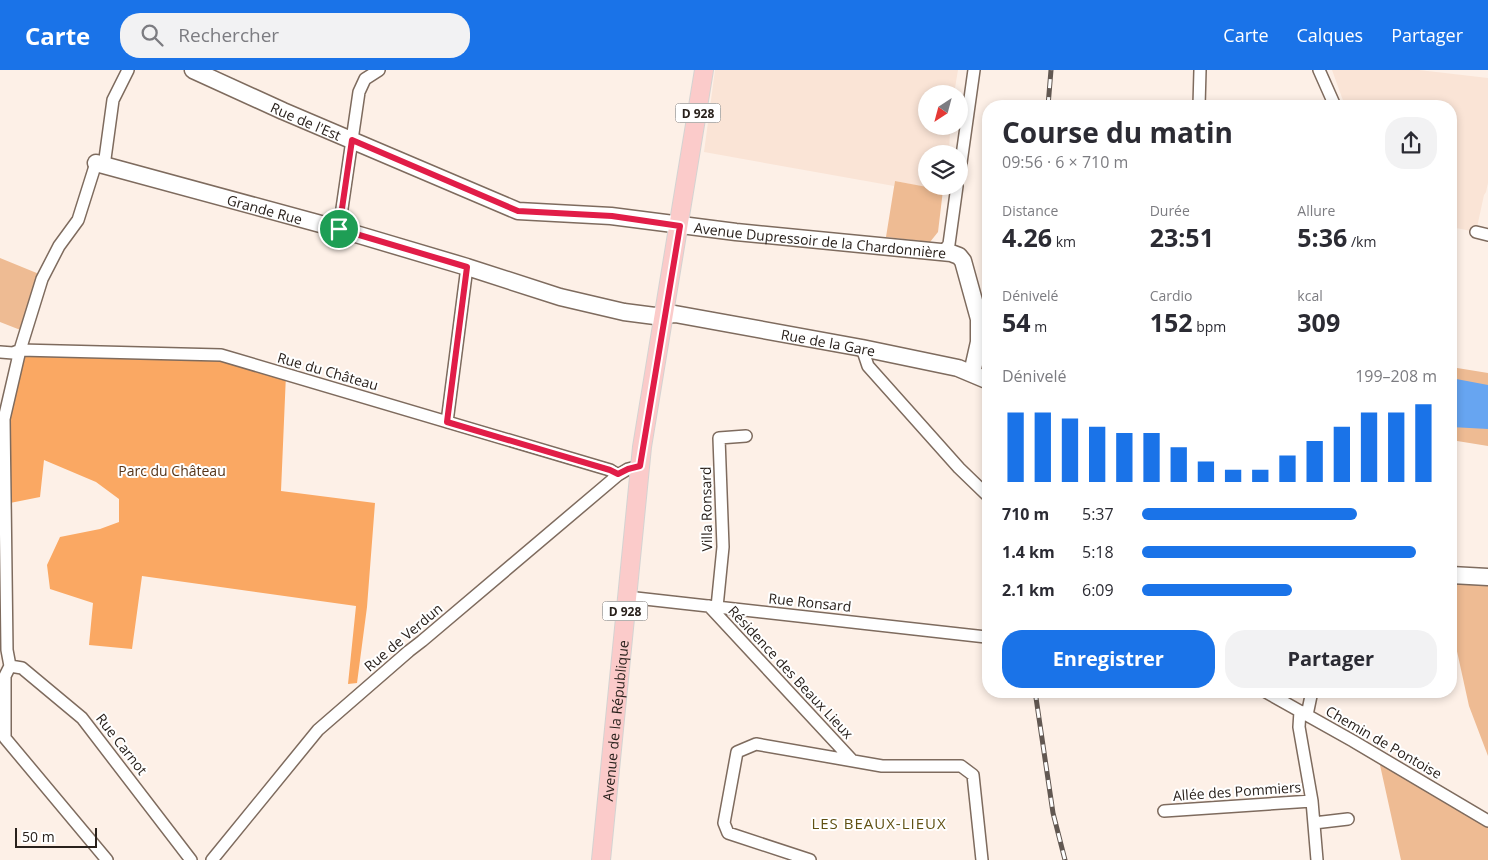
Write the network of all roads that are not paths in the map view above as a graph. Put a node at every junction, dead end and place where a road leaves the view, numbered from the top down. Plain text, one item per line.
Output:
1 (128, 70) edge
2 (193, 70) edge
3 (379, 70) edge
4 (704, 70) edge
5 (974, 70) edge
6 (1200, 70) edge
7 (1318, 70) edge
8 (1199, 100) edge
9 (1332, 100) edge
10 (353, 136) junction
11 (963, 145) edge
12 (102, 162) junction
13 (956, 195) edge
14 (680, 226) junction
15 (339, 229) junction
16 (1476, 232) dead end
17 (1488, 235) edge
18 (943, 252) junction
19 (467, 267) junction
20 (665, 314) junction
21 (862, 348) junction
22 (20, 350) junction
23 (0, 352) edge
24 (972, 372) junction
25 (982, 377) edge
26 (447, 422) junction
27 (746, 436) dead end
28 (640, 466) junction
29 (618, 474) junction
30 (982, 490) edge
31 (3, 558) edge
32 (1457, 575) edge
33 (1488, 577) edge
34 (627, 597) junction
35 (713, 606) junction
36 (982, 636) edge
37 (10, 666) junction
38 (1277, 698) edge
39 (1309, 698) edge
40 (1304, 713) junction
41 (2, 738) edge
42 (851, 759) junction
43 (1312, 801) junction
44 (1164, 811) dead end
45 (1348, 819) dead end
46 (1488, 821) edge
47 (1314, 823) junction
48 (107, 860) edge
49 (191, 860) edge
50 (212, 860) edge
51 (601, 860) edge
52 (810, 860) edge
53 (982, 860) edge
54 (1317, 860) edge

1 - 12 street
2 - 10 street, Rue de l'Est
3 - 10 street
4 - 14 main road, D 928
5 - 11 street
6 - 8 street
7 - 9 street
10 - 14 street, Rue de l'Est
10 - 15 street
12 - 15 street, Grande Rue
12 - 22 street
13 - 18 street
14 - 18 street, Avenue Dupressoir de la Chardonnière
14 - 20 main road, D 928
15 - 19 street, Grande Rue
16 - 17 street
18 - 24 street, Avenue Dupressoir de la Chardonnière
19 - 20 street, Grande Rue
19 - 26 street
20 - 21 street, Rue de la Gare
20 - 28 main road, Avenue de la République / D 928
21 - 24 street, Rue de la Gare
21 - 30 street
22 - 23 street, Rue du Château
22 - 26 street, Rue du Château
22 - 31 street
24 - 25 street, Rue de la Gare
26 - 29 street, Rue du Château
27 - 35 street, Villa Ronsard
28 - 29 street, Rue de Verdun
28 - 34 main road, Avenue de la République / D 928
29 - 50 street, Rue de Verdun
31 - 37 street
32 - 33 street
34 - 35 street, Rue Ronsard
34 - 51 main road, Avenue de la République / D 928
35 - 36 street, Rue Ronsard
35 - 42 street, Résidence des Beaux Lieux
37 - 41 street
37 - 49 street, Rue Carnot
38 - 40 street, Chemin de Pontoise
39 - 40 street
40 - 43 street
40 - 46 street, Chemin de Pontoise
41 - 48 street
42 - 52 street, Résidence des Beaux Lieux
42 - 53 street, Résidence des Beaux Lieux
43 - 44 street, Allée des Pommiers
43 - 47 street
45 - 47 street
47 - 54 street

